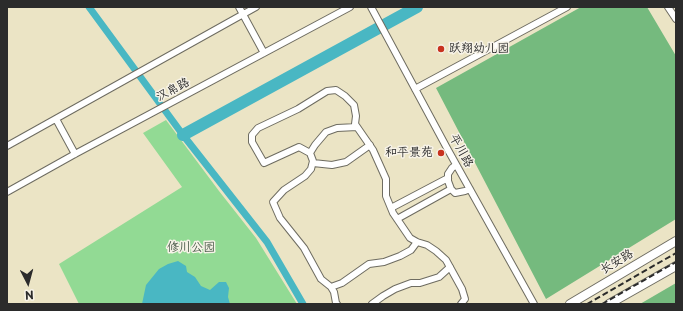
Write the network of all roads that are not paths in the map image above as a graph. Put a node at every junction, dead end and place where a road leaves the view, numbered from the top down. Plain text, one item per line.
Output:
1 (239, 7) edge
2 (256, 7) edge
3 (350, 7) edge
4 (371, 7) edge
5 (567, 7) edge
6 (668, 7) edge
7 (243, 14) junction
8 (676, 19) edge
9 (264, 53) junction
10 (415, 89) junction
11 (56, 119) junction
12 (358, 127) junction
13 (370, 145) junction
14 (7, 146) edge
15 (310, 153) junction
16 (76, 154) junction
17 (312, 163) junction
18 (456, 165) junction
19 (448, 178) junction
20 (451, 189) junction
21 (470, 189) junction
22 (7, 192) edge
23 (392, 208) junction
24 (397, 219) junction
25 (676, 241) edge
26 (417, 242) junction
27 (676, 266) edge
28 (450, 267) junction
29 (331, 287) junction
30 (337, 304) edge
31 (372, 304) edge
32 (461, 304) edge
33 (534, 304) edge
34 (570, 304) edge
35 (609, 304) edge

1 - 7 street
2 - 7 street
3 - 9 street, 汉帛路
4 - 10 street, 平川路
5 - 10 street
6 - 8 street
7 - 9 street
7 - 11 street
9 - 16 street, 汉帛路
10 - 18 street, 平川路
11 - 14 street
11 - 16 street
12 - 13 street
12 - 15 street
12 - 15 street
13 - 17 street
13 - 23 street
15 - 17 street
16 - 22 street, 汉帛路
17 - 29 street
18 - 19 street
18 - 21 street, 平川路
19 - 20 street
19 - 23 street
20 - 21 street
20 - 24 street
21 - 33 street, 平川路
23 - 24 street
24 - 26 street
25 - 34 main road, 长安路
26 - 28 street
26 - 29 street
27 - 35 main road
28 - 31 street
28 - 32 street
29 - 30 street

